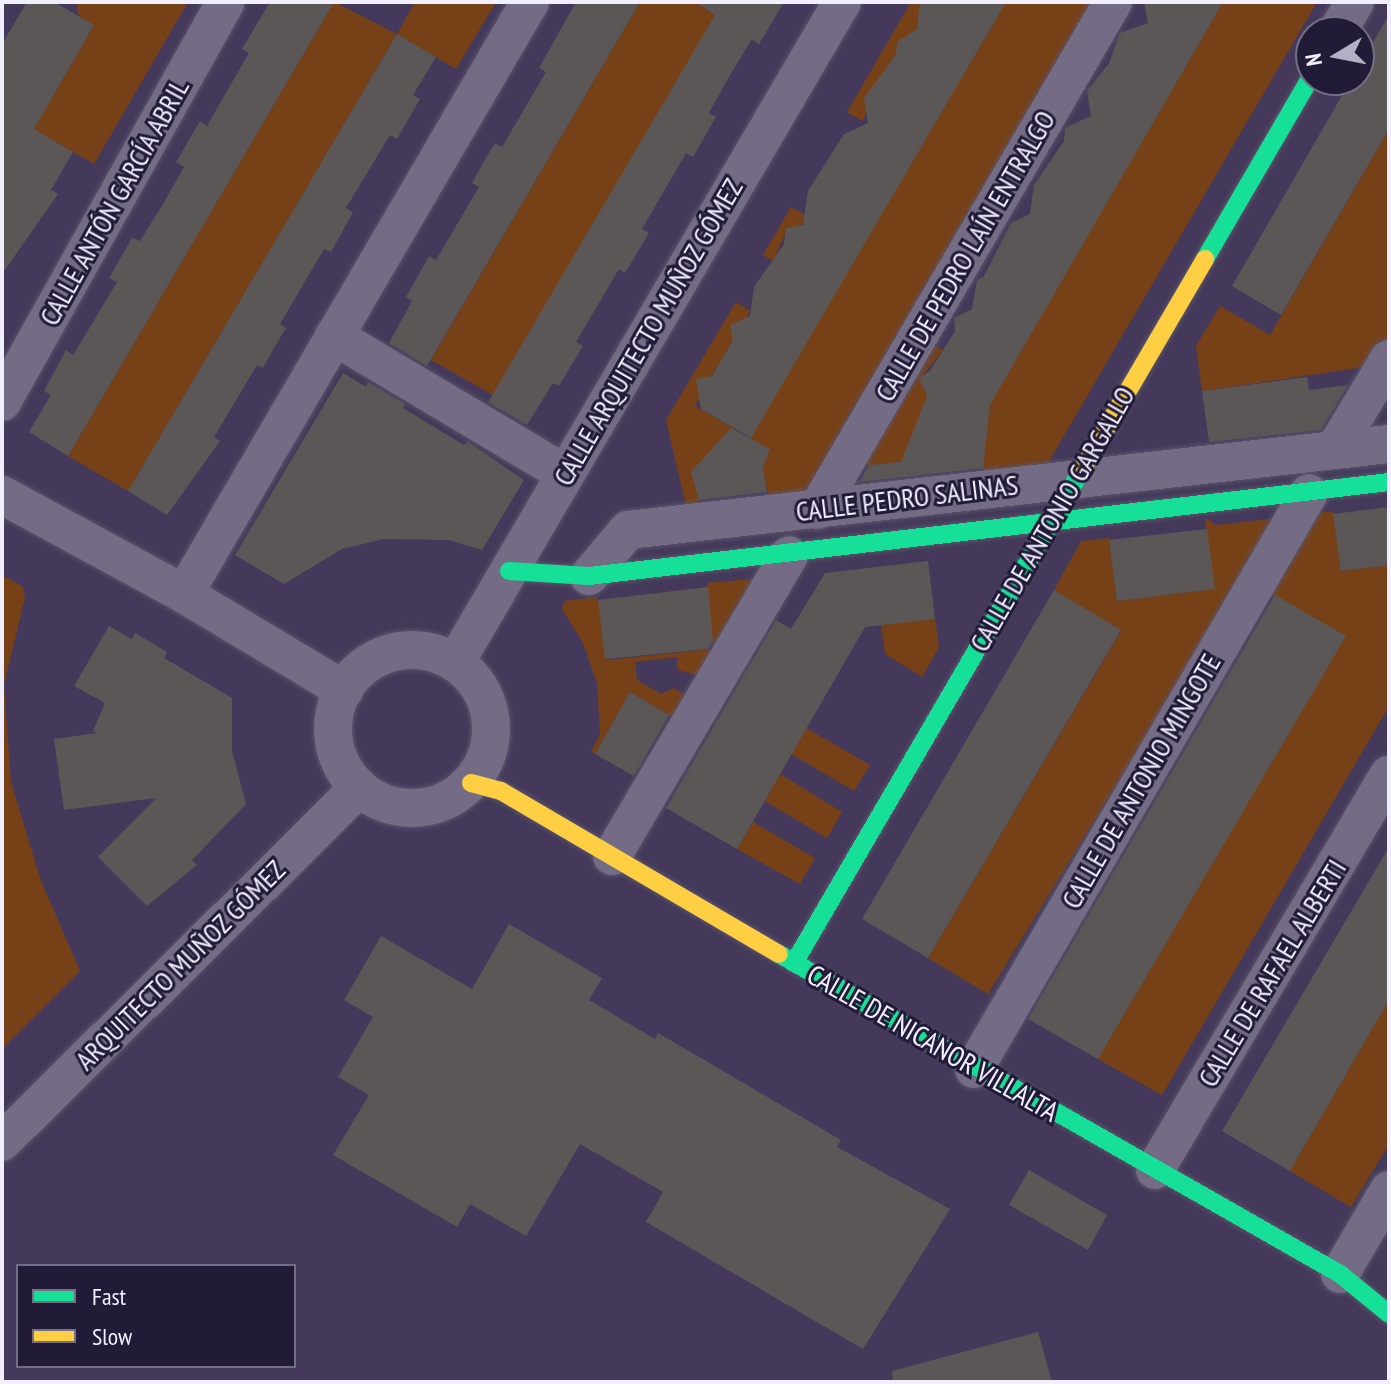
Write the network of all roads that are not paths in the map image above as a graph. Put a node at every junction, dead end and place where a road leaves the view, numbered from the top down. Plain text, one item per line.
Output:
1 (226, 2) edge
2 (530, 2) edge
3 (842, 2) edge
4 (1113, 2) edge
5 (1300, 96) edge
6 (334, 336) junction
7 (1389, 359) edge
8 (2, 402) edge
9 (1389, 444) edge
10 (1335, 449) junction
11 (564, 473) junction
12 (1076, 477) junction
13 (1389, 482) edge
14 (1309, 493) junction
15 (2, 495) edge
16 (817, 510) junction
17 (1049, 522) junction
18 (789, 555) junction
19 (509, 571) junction
20 (589, 576) junction
21 (184, 594) junction
22 (455, 663) junction
23 (344, 690) junction
24 (1389, 775) edge
25 (471, 783) junction
26 (359, 788) junction
27 (612, 856) junction
28 (794, 963) junction
29 (974, 1069) junction
30 (2, 1142) edge
31 (1155, 1170) junction
32 (1389, 1190) edge
33 (1340, 1274) junction
34 (1389, 1314) edge

1 - 8 street, CALLE ANTÓN GARCÍA ABRIL
2 - 6 street
3 - 11 street, CALLE ARQUITECTO MUÑOZ GÓMEZ
4 - 16 street, CALLE DE PEDRO LAÍN ENTRALGO
5 - 12 street, CALLE DE ANTONIO GARGALLO
6 - 11 street
6 - 21 street
7 - 10 street
9 - 10 street, CALLE PEDRO SALINAS
10 - 12 street, CALLE PEDRO SALINAS
11 - 19 street, CALLE ARQUITECTO MUÑOZ GÓMEZ
12 - 16 street, CALLE PEDRO SALINAS
12 - 17 street, CALLE DE ANTONIO GARGALLO
13 - 14 street, CALLE PEDRO SALINAS
14 - 17 street, CALLE PEDRO SALINAS
14 - 29 street, CALLE DE ANTONIO MINGOTE
15 - 21 street
16 - 20 street, CALLE PEDRO SALINAS
17 - 18 street, CALLE PEDRO SALINAS
17 - 28 street, CALLE DE ANTONIO GARGALLO
18 - 20 street, CALLE PEDRO SALINAS
18 - 27 street
19 - 20 street, CALLE PEDRO SALINAS
19 - 22 street, CALLE ARQUITECTO MUÑOZ GÓMEZ
21 - 23 street
22 - 23 street
22 - 25 street
23 - 26 street
24 - 31 street, CALLE DE RAFAEL ALBERTI
25 - 26 street
25 - 27 street, CALLE DE NICANOR VILLALTA
26 - 30 street, ARQUITECTO MUÑOZ GÓMEZ
27 - 28 street, CALLE DE NICANOR VILLALTA
28 - 29 street, CALLE DE NICANOR VILLALTA
29 - 31 street, CALLE DE NICANOR VILLALTA
31 - 33 street, CALLE DE NICANOR VILLALTA
32 - 33 street
33 - 34 street, CALLE DE NICANOR VILLALTA

